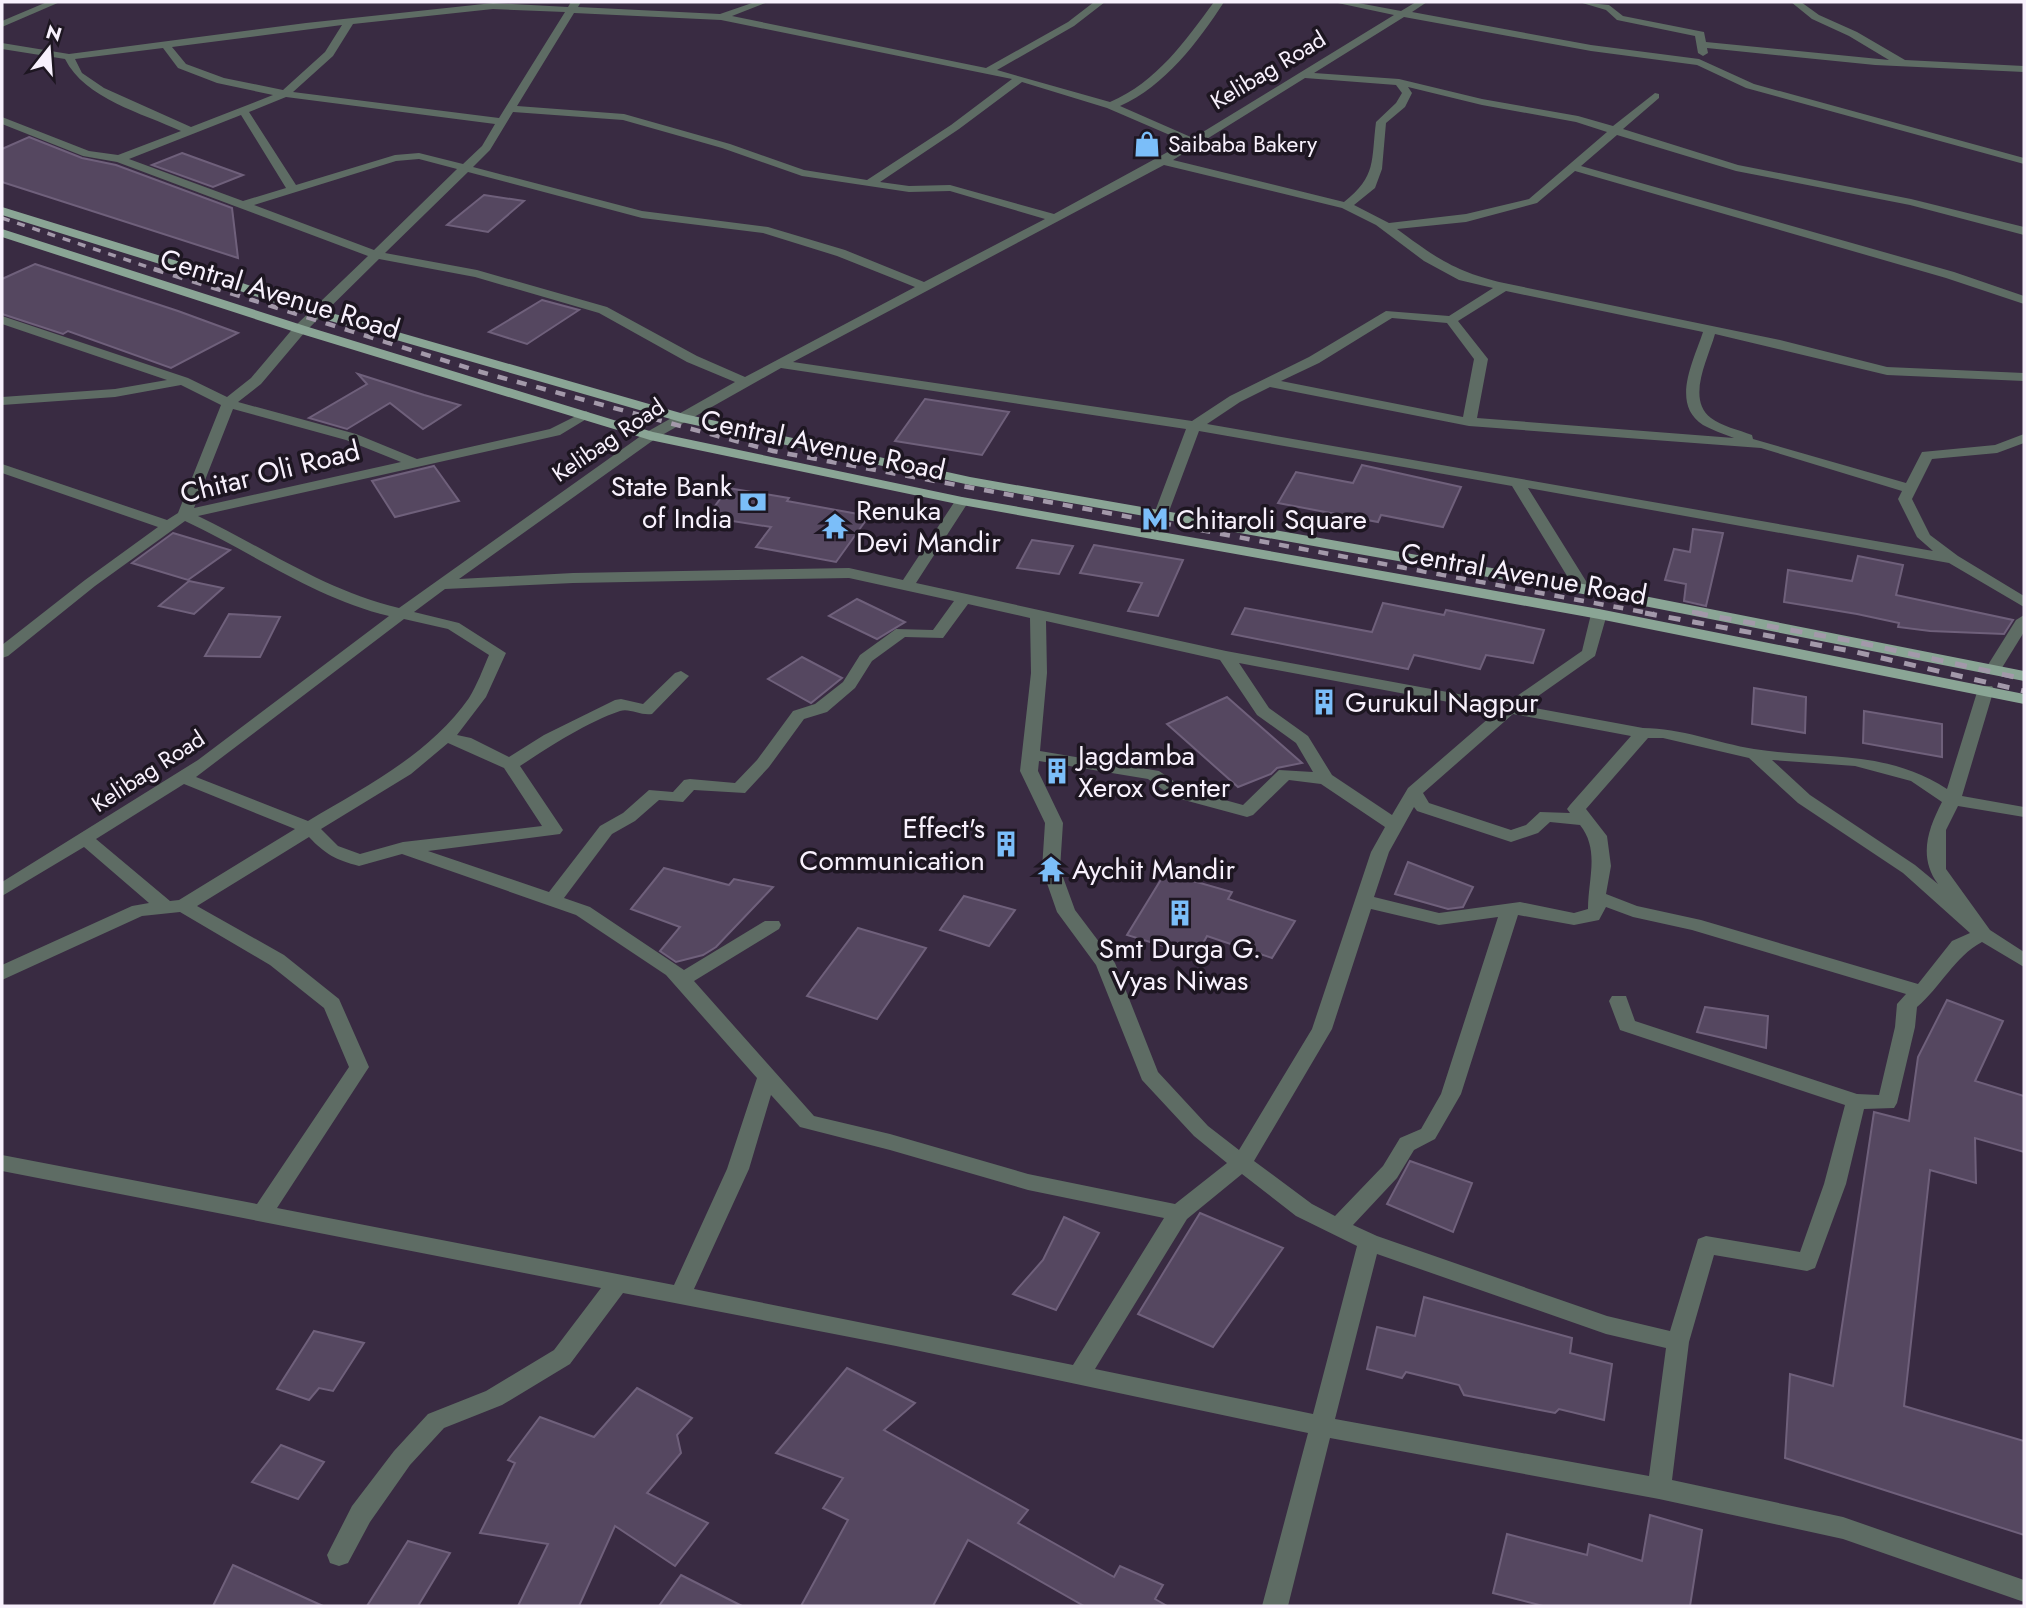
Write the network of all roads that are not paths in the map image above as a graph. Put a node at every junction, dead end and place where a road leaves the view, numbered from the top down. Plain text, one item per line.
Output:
1 (55, 2) edge
2 (763, 2) edge
3 (1100, 2) edge
4 (1219, 2) edge
5 (1338, 2) edge
6 (1422, 2) edge
7 (1584, 2) edge
8 (1796, 2) edge
9 (575, 5) edge
10 (1402, 16) junction
11 (722, 17) junction
12 (350, 21) junction
13 (2, 24) edge
14 (165, 44) junction
15 (1701, 44) junction
16 (2, 46) edge
17 (69, 57) junction
18 (1699, 62) junction
19 (1901, 62) junction
20 (2024, 69) edge
21 (988, 71) junction
22 (1304, 75) junction
23 (1020, 78) junction
24 (1399, 82) junction
25 (285, 94) junction
26 (1655, 96) dead end
27 (1111, 106) junction
28 (511, 109) junction
29 (243, 110) junction
30 (2, 120) edge
31 (503, 122) junction
32 (1615, 130) junction
33 (190, 131) junction
34 (1194, 142) junction
35 (119, 159) junction
36 (1163, 161) junction
37 (2024, 161) edge
38 (1573, 167) junction
39 (466, 168) junction
40 (869, 184) junction
41 (293, 189) junction
42 (242, 205) junction
43 (1346, 206) junction
44 (2, 211) edge
45 (1055, 218) junction
46 (1387, 227) junction
47 (2024, 231) edge
48 (2, 233) edge
49 (377, 255) junction
50 (925, 287) junction
51 (1504, 287) junction
52 (2024, 300) edge
53 (317, 313) junction
54 (2, 320) edge
55 (1451, 320) junction
56 (300, 329) junction
57 (1710, 330) junction
58 (779, 364) junction
59 (2024, 377) edge
60 (183, 381) junction
61 (745, 382) junction
62 (1269, 383) junction
63 (2, 401) edge
64 (228, 403) junction
65 (586, 415) junction
66 (681, 418) junction
67 (1469, 422) junction
68 (1194, 426) junction
69 (650, 436) junction
70 (2024, 438) edge
71 (1762, 444) junction
72 (418, 464) junction
73 (2, 468) edge
74 (1518, 484) junction
75 (1910, 489) junction
76 (962, 501) junction
77 (1161, 514) junction
78 (184, 515) junction
79 (169, 526) junction
80 (1953, 559) junction
81 (442, 585) junction
82 (907, 586) junction
83 (1583, 589) junction
84 (964, 598) junction
85 (2024, 601) edge
86 (401, 614) junction
87 (1599, 614) junction
88 (1038, 615) junction
89 (2024, 621) edge
90 (2, 653) edge
91 (1226, 656) junction
92 (1994, 668) junction
93 (681, 676) dead end
94 (2024, 676) edge
95 (1986, 690) junction
96 (2024, 699) edge
97 (1510, 708) junction
98 (1643, 733) junction
99 (445, 737) junction
100 (1755, 754) junction
101 (1031, 755) junction
102 (510, 764) junction
103 (184, 778) junction
104 (1326, 779) junction
105 (1414, 792) junction
106 (1952, 800) junction
107 (2024, 812) edge
108 (1584, 820) junction
109 (1395, 825) junction
110 (311, 829) junction
111 (85, 839) junction
112 (403, 848) junction
113 (2, 890) edge
114 (1597, 897) junction
115 (553, 900) junction
116 (1364, 901) junction
117 (174, 907) junction
118 (1510, 909) junction
119 (772, 925) dead end
120 (1983, 934) junction
121 (2024, 961) edge
122 (2, 973) edge
123 (681, 980) junction
124 (1922, 992) junction
125 (1619, 1001) dead end
126 (767, 1077) junction
127 (1856, 1101) junction
128 (2, 1163) edge
129 (1242, 1163) junction
130 (1179, 1213) junction
131 (262, 1214) junction
132 (1339, 1227) junction
133 (1369, 1242) junction
134 (618, 1282) junction
135 (681, 1294) junction
136 (1678, 1342) junction
137 (1079, 1375) junction
138 (1320, 1426) junction
139 (1659, 1488) junction
140 (339, 1555) dead end
141 (2024, 1591) edge
142 (1275, 1606) edge

1 - 13 street
2 - 11 street
3 - 21 street
4 - 27 street
5 - 10 street
6 - 10 street, Kelibag Road
7 - 15 street
8 - 19 street
9 - 11 street
9 - 12 street
9 - 28 street
10 - 18 street
10 - 22 street, Kelibag Road
11 - 21 street
12 - 14 street
12 - 25 street
14 - 17 street
14 - 25 street
15 - 18 street
15 - 19 street
16 - 17 street
17 - 33 street
18 - 37 street
19 - 20 street
21 - 23 street
22 - 24 street
22 - 34 street, Kelibag Road
23 - 27 street
23 - 40 street
24 - 32 street
24 - 43 street
25 - 29 street
25 - 31 street
26 - 32 street
27 - 34 street
28 - 31 street
28 - 40 street
29 - 33 street
29 - 41 street
30 - 35 street
31 - 39 street
32 - 38 street
32 - 47 street
33 - 35 street
34 - 36 street, Kelibag Road
35 - 42 street
36 - 43 street
36 - 45 street, Kelibag Road
38 - 46 street
38 - 52 street
39 - 41 street
39 - 49 street
39 - 50 street
40 - 45 street
41 - 42 street
42 - 49 street
43 - 46 street
44 - 53 main road
45 - 50 street, Kelibag Road
46 - 51 street
48 - 56 main road, Central Avenue Road
49 - 53 street
49 - 61 street
50 - 58 street, Kelibag Road
51 - 55 street
51 - 57 street
53 - 56 street
53 - 66 main road
54 - 60 street
55 - 62 street
55 - 67 street
56 - 64 street
56 - 65 main road, Central Avenue Road
57 - 59 street
57 - 71 street
58 - 61 street, Kelibag Road
58 - 68 street
60 - 63 street
60 - 64 street
61 - 66 street, Kelibag Road
62 - 67 street
62 - 68 street
64 - 72 street
64 - 78 street
65 - 69 main road, Central Avenue Road
65 - 72 street, Chitar Oli Road
66 - 69 street, Kelibag Road
66 - 77 main road
67 - 71 street
68 - 74 street
68 - 77 street
69 - 76 main road, Central Avenue Road
69 - 81 street, Kelibag Road
70 - 75 street
71 - 75 street
72 - 78 street, Chitar Oli Road
73 - 79 street
74 - 80 street
74 - 83 street
75 - 80 street
76 - 82 street
76 - 87 main road, Central Avenue Road
77 - 83 main road
78 - 79 street, Chitar Oli Road
78 - 86 street
79 - 90 street, Chitar Oli Road
80 - 85 street
81 - 82 street
81 - 86 street, Kelibag Road
82 - 84 street
83 - 92 main road
84 - 88 street
84 - 115 street
86 - 99 street
86 - 103 street, Kelibag Road
87 - 95 main road, Central Avenue Road
87 - 97 street
88 - 91 street
88 - 101 street
89 - 92 street
91 - 97 street
91 - 104 street
92 - 94 main road
92 - 95 main road
93 - 102 street
95 - 96 main road, Central Avenue Road
95 - 106 street
97 - 98 street
97 - 105 street
98 - 100 street
98 - 108 street
99 - 102 street
99 - 110 street
100 - 106 street
100 - 120 street
101 - 104 street
101 - 129 street
102 - 112 street
103 - 110 street
103 - 111 street, Kelibag Road
104 - 109 street
105 - 108 street
105 - 109 street
106 - 107 street
106 - 120 street
108 - 114 street
109 - 116 street
110 - 112 street
110 - 117 street
111 - 113 street, Kelibag Road
111 - 117 street
112 - 115 street
114 - 118 street
114 - 124 street
115 - 123 street
116 - 118 street
116 - 129 street
117 - 122 street
117 - 131 street
118 - 132 street
119 - 123 street
120 - 121 street
120 - 124 street
123 - 126 street
124 - 127 street
125 - 127 street
126 - 130 street
126 - 135 street
127 - 136 street
128 - 131 street
129 - 130 street
129 - 132 street
130 - 137 street
131 - 134 street
132 - 133 street
133 - 136 street
133 - 138 street
134 - 135 street
134 - 140 street
135 - 137 street
136 - 139 street
137 - 138 street
138 - 139 street
138 - 142 street
139 - 141 street

